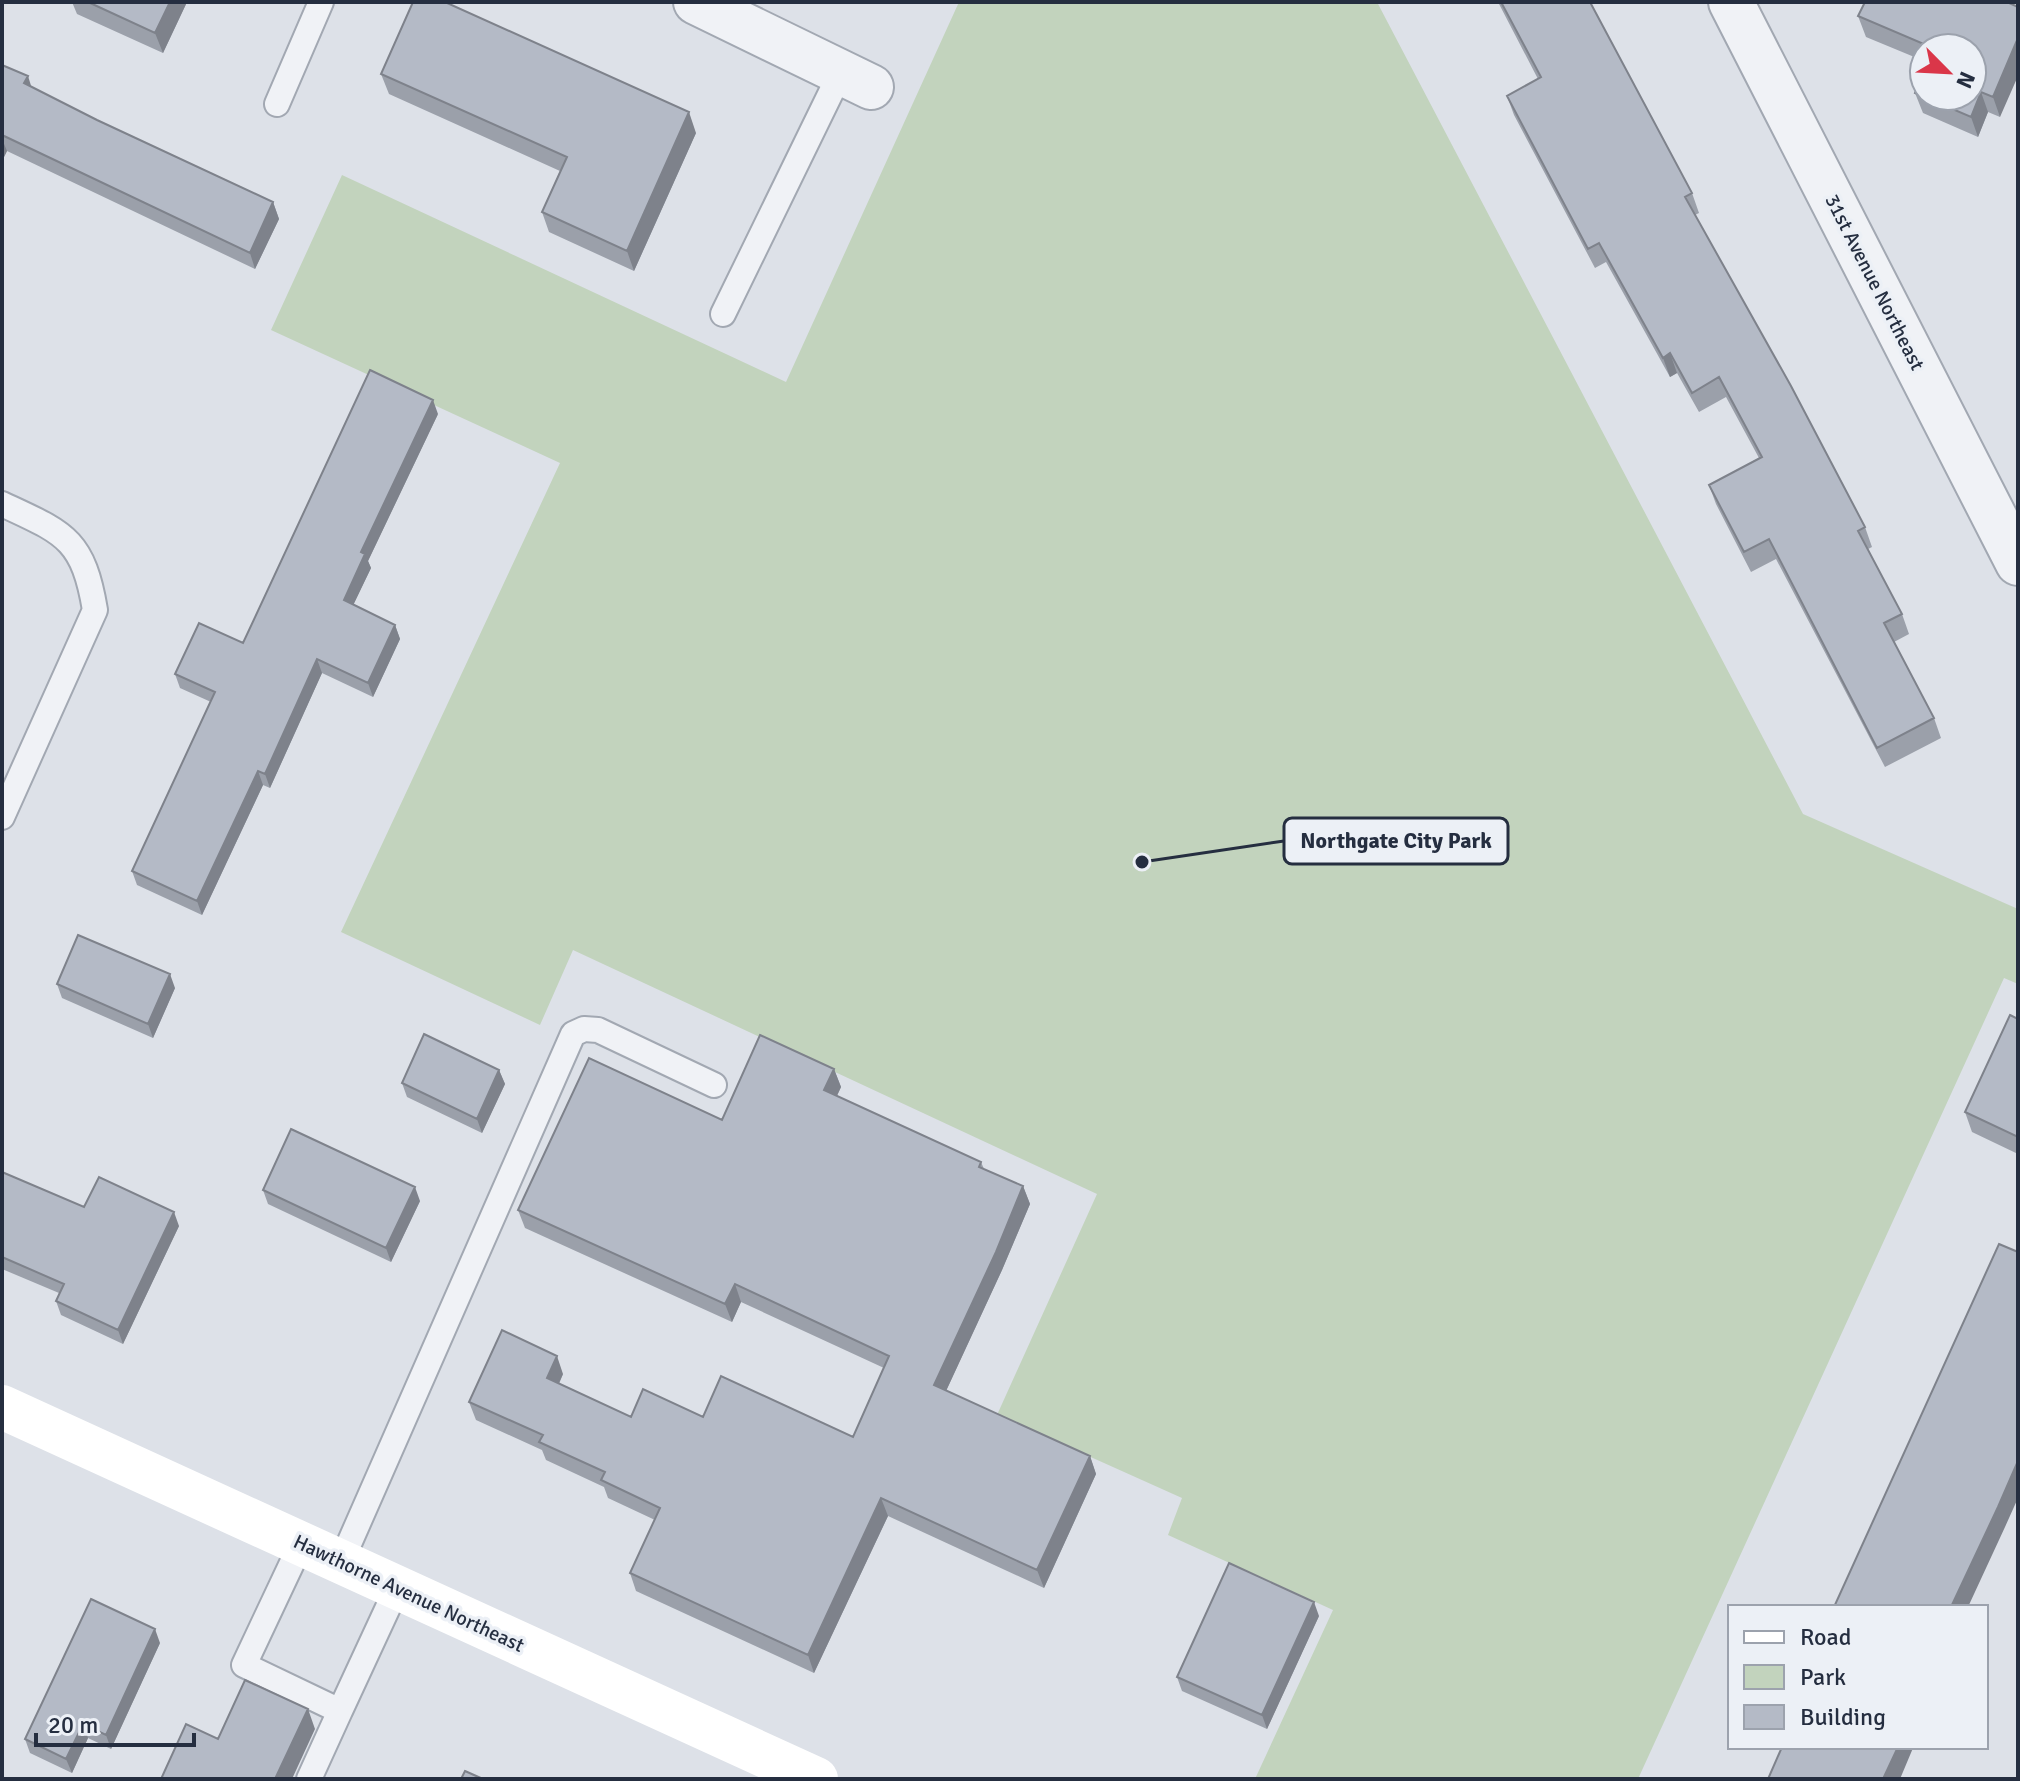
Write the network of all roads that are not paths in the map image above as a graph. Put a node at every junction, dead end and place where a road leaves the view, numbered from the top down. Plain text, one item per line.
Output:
1 (321, 2) edge
2 (696, 2) edge
3 (1731, 2) edge
4 (856, 79) joint
5 (277, 104) dead end
6 (723, 314) dead end
7 (2, 504) edge
8 (2018, 563) edge
9 (2, 817) edge
10 (714, 1085) dead end
11 (2, 1407) edge
12 (301, 1544) junction
13 (341, 1562) junction
14 (397, 1588) junction
15 (340, 1711) junction
16 (309, 1779) edge
17 (816, 1779) edge

1 - 5 lane
2 - 4 street
3 - 8 street, 31st Avenue Northeast
4 - 6 lane
7 - 9 lane
10 - 13 lane
11 - 12 main road, Hawthorne Avenue Northeast
12 - 13 main road, Hawthorne Avenue Northeast
12 - 15 lane
13 - 14 main road, Hawthorne Avenue Northeast
14 - 15 lane
14 - 17 main road, Hawthorne Avenue Northeast
15 - 16 lane

